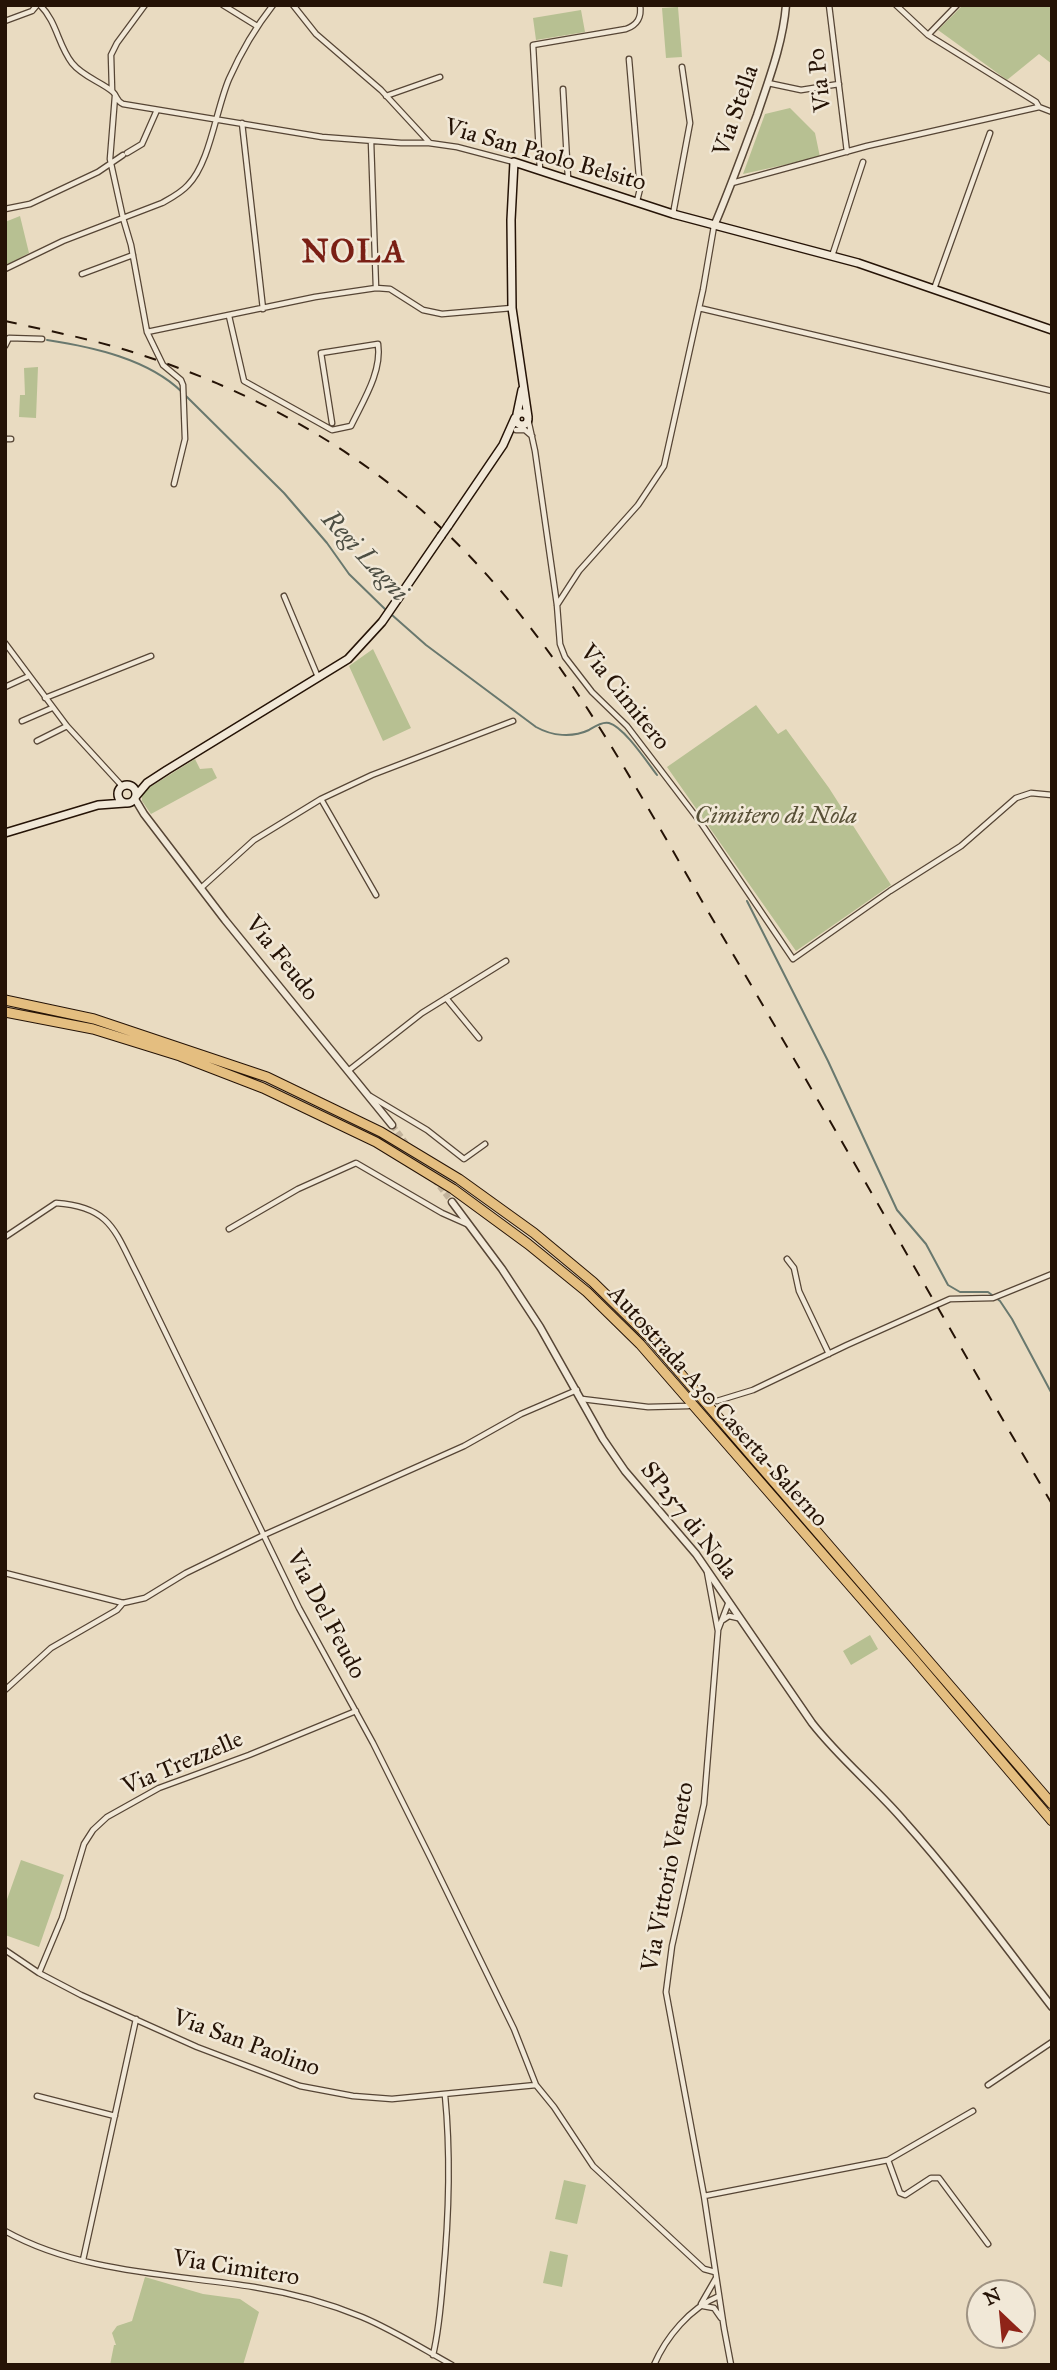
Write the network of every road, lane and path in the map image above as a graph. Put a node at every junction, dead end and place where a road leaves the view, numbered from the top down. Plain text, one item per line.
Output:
1 (38, 5) edge
2 (145, 5) edge
3 (223, 5) edge
4 (274, 5) edge
5 (293, 5) edge
6 (640, 5) edge
7 (786, 5) edge
8 (829, 5) edge
9 (897, 5) edge
10 (957, 5) edge
11 (5, 21) edge
12 (257, 26) junction
13 (928, 35) junction
14 (629, 60) dead end
15 (682, 67) dead end
16 (440, 77) dead end
17 (768, 83) junction
18 (839, 84) junction
19 (563, 89) dead end
20 (114, 93) junction
21 (386, 96) junction
22 (1039, 107) junction
23 (157, 110) junction
24 (1052, 112) edge
25 (216, 118) junction
26 (242, 123) junction
27 (990, 133) dead end
28 (371, 141) junction
29 (429, 143) junction
30 (847, 152) junction
31 (514, 162) junction
32 (863, 162) dead end
33 (111, 163) junction
34 (540, 170) junction
35 (568, 178) junction
36 (732, 183) junction
37 (636, 201) junction
38 (5, 209) edge
39 (673, 214) junction
40 (123, 218) junction
41 (713, 226) junction
42 (133, 254) junction
43 (832, 256) junction
44 (5, 270) edge
45 (82, 274) dead end
46 (376, 288) junction
47 (934, 289) junction
48 (512, 308) junction
49 (263, 309) junction
50 (699, 309) junction
51 (229, 316) junction
52 (1052, 330) edge
53 (6, 331) edge
54 (146, 332) junction
55 (9, 338) junction
56 (42, 339) dead end
57 (5, 346) edge
58 (522, 382) junction
59 (1052, 391) edge
60 (516, 416) junction
61 (527, 420) junction
62 (332, 423) dead end
63 (516, 430) junction
64 (533, 436) junction
65 (503, 445) junction
66 (174, 484) dead end
67 (284, 596) dead end
68 (556, 605) junction
69 (5, 643) edge
70 (151, 656) dead end
71 (29, 676) junction
72 (318, 677) junction
73 (5, 687) edge
74 (45, 698) junction
75 (52, 708) junction
76 (22, 721) dead end
77 (513, 721) dead end
78 (67, 726) junction
79 (37, 741) dead end
80 (167, 769) junction
81 (123, 787) junction
82 (1052, 795) edge
83 (321, 799) junction
84 (131, 800) junction
85 (98, 805) junction
86 (5, 834) edge
87 (201, 888) junction
88 (376, 895) dead end
89 (506, 961) dead end
90 (446, 998) junction
91 (5, 1000) edge
92 (5, 1012) edge
93 (479, 1038) dead end
94 (348, 1071) junction
95 (369, 1095) junction
96 (392, 1125) tunnel mouth
97 (485, 1144) dead end
98 (452, 1202) tunnel mouth
99 (470, 1226) junction
100 (229, 1229) dead end
101 (5, 1237) edge
102 (787, 1259) dead end
103 (1052, 1274) edge
104 (829, 1354) junction
105 (577, 1390) junction
106 (582, 1399) junction
107 (717, 1401) dead end
108 (688, 1406) dead end
109 (264, 1535) junction
110 (706, 1569) junction
111 (5, 1573) edge
112 (123, 1603) junction
113 (728, 1604) junction
114 (738, 1618) junction
115 (722, 1620) junction
116 (718, 1631) junction
117 (5, 1690) edge
118 (356, 1711) junction
119 (1052, 1804) edge
120 (1052, 1821) edge
121 (5, 1950) edge
122 (39, 1973) junction
123 (1052, 2007) edge
124 (136, 2020) junction
125 (1052, 2042) edge
126 (536, 2085) junction
127 (988, 2085) dead end
128 (445, 2095) junction
129 (37, 2096) dead end
130 (973, 2111) dead end
131 (115, 2116) junction
132 (888, 2160) junction
133 (704, 2196) junction
134 (5, 2231) edge
135 (988, 2244) dead end
136 (83, 2260) junction
137 (715, 2275) junction
138 (719, 2297) junction
139 (699, 2307) junction
140 (722, 2320) junction
141 (433, 2355) junction
142 (452, 2365) edge
143 (654, 2365) edge
144 (731, 2365) edge

1 - 11 street
1 - 20 street, Via San Paolo Belsito
2 - 20 street
3 - 12 street
4 - 12 street
5 - 21 street
6 - 34 street
7 - 17 street, Via Stella
8 - 18 street, Via Po
9 - 13 street
10 - 13 street
12 - 25 street
13 - 22 street
14 - 37 street
15 - 39 street
16 - 21 street
17 - 18 street
17 - 36 street, Via Stella
18 - 30 street, Via Po
19 - 35 street
20 - 23 street, Via San Paolo Belsito
20 - 33 street
21 - 29 street
22 - 24 street
22 - 30 street
23 - 25 street, Via San Paolo Belsito
23 - 33 street
25 - 26 street, Via San Paolo Belsito
25 - 40 street
26 - 28 street, Via San Paolo Belsito
26 - 49 street
27 - 47 street
28 - 29 street, Via San Paolo Belsito
28 - 46 street
29 - 31 street, Via San Paolo Belsito
30 - 36 street
31 - 34 main road, Via San Paolo Belsito
31 - 48 main road
32 - 43 street
33 - 38 street
33 - 40 street
34 - 35 main road, Via San Paolo Belsito
35 - 37 main road, Via San Paolo Belsito
36 - 41 street, Via Stella
37 - 39 main road, Via San Paolo Belsito
39 - 41 main road, Via San Paolo Belsito
40 - 42 street
40 - 44 street
41 - 43 main road, Via San Paolo Belsito
41 - 50 street
42 - 45 street
42 - 54 street
43 - 47 main road, Via San Paolo Belsito
46 - 48 street
46 - 49 street
47 - 52 main road, Via San Paolo Belsito
48 - 58 main road
49 - 51 street
50 - 59 street
50 - 68 street
51 - 54 street
51 - 62 street
53 - 55 street
54 - 66 street
55 - 56 street
55 - 57 street
58 - 60 main road
58 - 61 main road
60 - 61 main road
60 - 65 main road
61 - 63 main road
61 - 64 street, Via Cimitero
63 - 64 street
63 - 65 main road
64 - 68 street, Via Cimitero
65 - 72 main road, bridge
67 - 72 street
68 - 82 street, Via Cimitero
69 - 71 street
70 - 74 street
71 - 73 street
71 - 74 street
72 - 80 main road
74 - 75 street
75 - 76 street
75 - 78 street
77 - 83 street
78 - 79 street
78 - 81 street
80 - 81 main road
80 - 84 main road
81 - 84 main road
81 - 84 main road
81 - 85 main road
83 - 87 street
83 - 88 street
84 - 85 main road
84 - 87 street, Via Feudo
85 - 86 main road
87 - 94 street, Via Feudo
89 - 90 street
90 - 93 street
90 - 94 street
91 - 119 highway, Autostrada A30 Caserta-Salerno
92 - 120 highway, Autostrada A30 Caserta-Salerno
94 - 95 street, Via Feudo
95 - 96 street, Via Feudo
95 - 97 street
98 - 99 street, SP257 di Nola
99 - 100 street
99 - 105 street, SP257 di Nola
101 - 109 street, Via Del Feudo
102 - 104 street
103 - 104 street
104 - 107 street
105 - 106 street, SP257 di Nola
105 - 109 street
106 - 108 street
106 - 110 street, SP257 di Nola
109 - 112 street
109 - 118 street, Via Del Feudo
110 - 113 street, SP257 di Nola
110 - 116 street, Via Vittorio Veneto
111 - 112 street
112 - 117 street
113 - 114 street, SP257 di Nola
113 - 115 street
114 - 115 street
114 - 123 street, SP257 di Nola
115 - 116 street
116 - 133 street, Via Vittorio Veneto
118 - 122 street, Via Trezzelle
118 - 126 street
121 - 122 street, Via San Paolino
122 - 124 street, Via San Paolino
124 - 128 street, Via San Paolino
124 - 131 street
125 - 127 street
126 - 128 street, Via San Paolino
126 - 137 street
128 - 141 street
129 - 131 street
130 - 132 street
131 - 136 street
132 - 133 street
132 - 135 street
133 - 137 street, Via Vittorio Veneto
134 - 136 street, Via Cimitero
136 - 141 street, Via Cimitero
137 - 138 street, Via Vittorio Veneto
137 - 139 street
138 - 139 street
138 - 140 street, Via Vittorio Veneto
139 - 140 street
139 - 143 street
140 - 144 street, Via Vittorio Veneto
141 - 142 street, Via Cimitero

